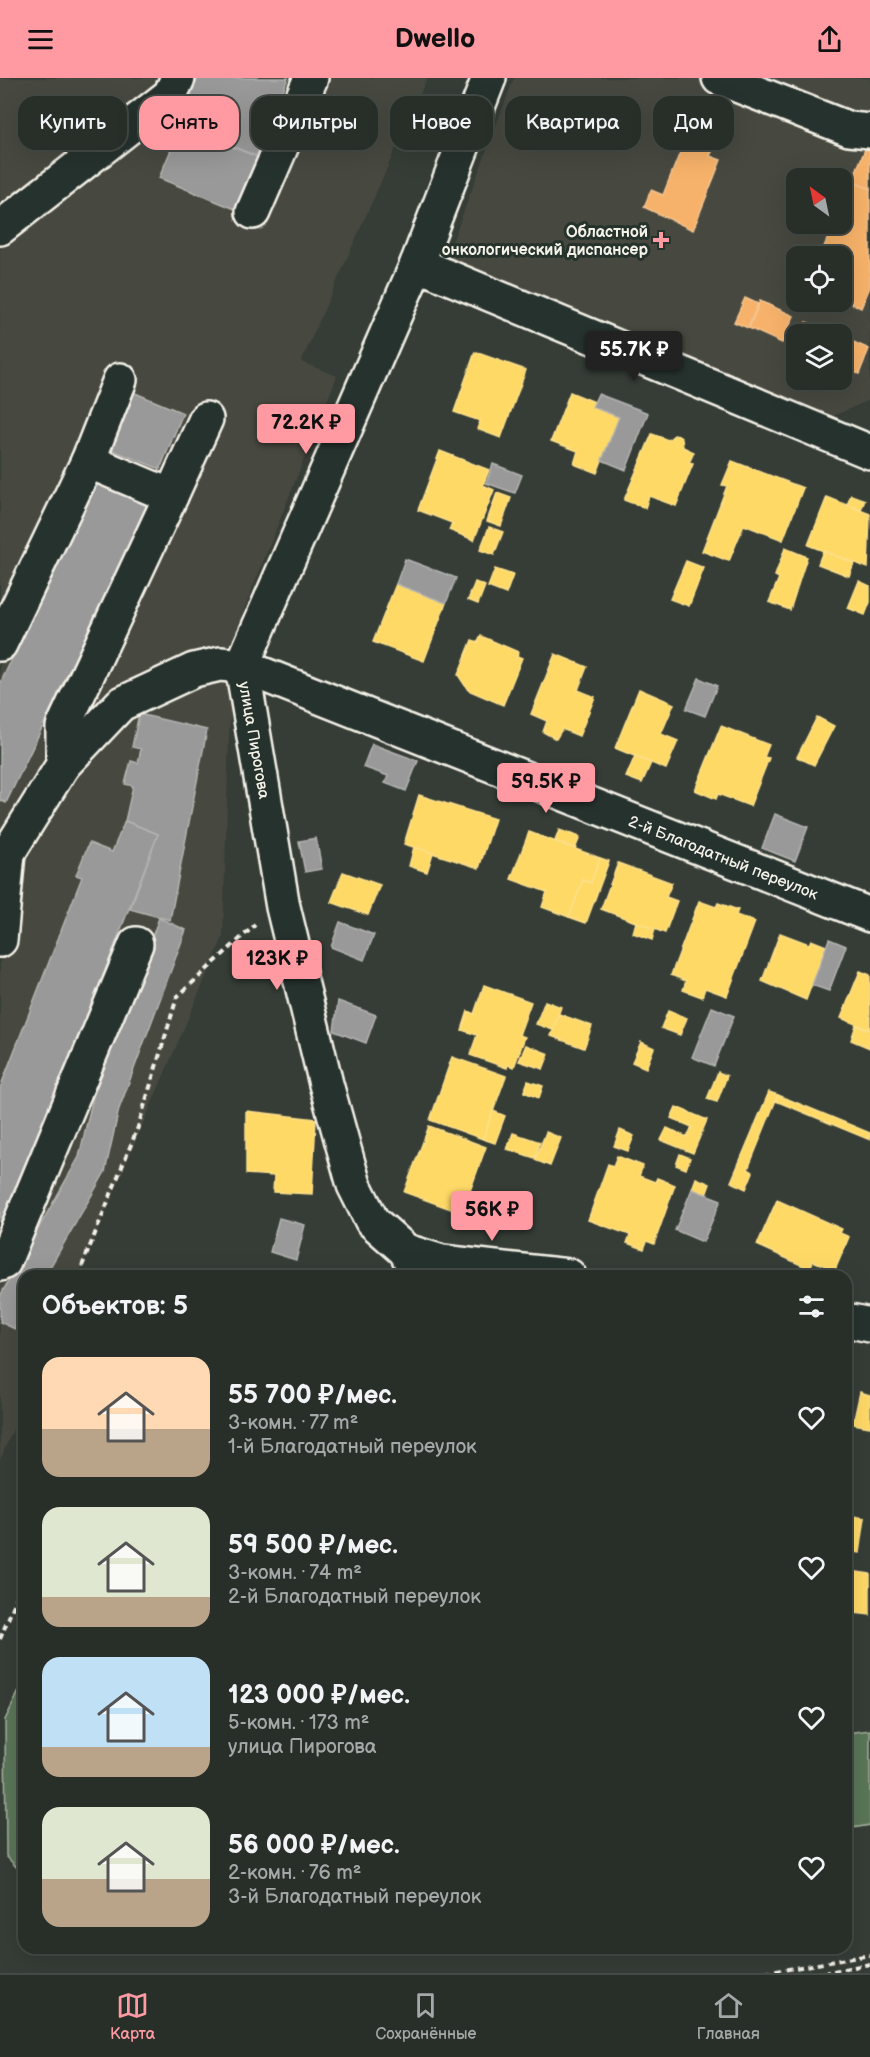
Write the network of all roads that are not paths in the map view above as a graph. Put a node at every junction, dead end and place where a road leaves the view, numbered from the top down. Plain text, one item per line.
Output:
1 (178, 78) edge
2 (311, 78) edge
3 (489, 78) edge
4 (719, 78) edge
5 (870, 131) edge
6 (253, 212) dead end
7 (0, 228) edge
8 (417, 264) junction
9 (120, 380) dead end
10 (206, 420) dead end
11 (863, 442) edge
12 (88, 461) junction
13 (171, 496) junction
14 (0, 644) edge
15 (242, 666) junction
16 (63, 765) junction
17 (4, 856) edge
18 (870, 915) edge
19 (0, 940) edge
20 (136, 944) dead end
21 (0, 1264) edge
22 (412, 1264) edge
23 (515, 1270) edge
24 (852, 1321) edge
25 (870, 1324) edge

1 - 7 street
2 - 6 street
3 - 8 street, улица Пирогова
4 - 5 street
8 - 11 street
8 - 15 street, улица Пирогова
9 - 12 street
10 - 13 street
12 - 13 street
12 - 14 street
13 - 16 street
15 - 16 street
15 - 18 street, 2-й Благодатный переулок
15 - 22 street, улица Пирогова
16 - 17 street
17 - 19 street
20 - 21 street
22 - 23 street
24 - 25 street

